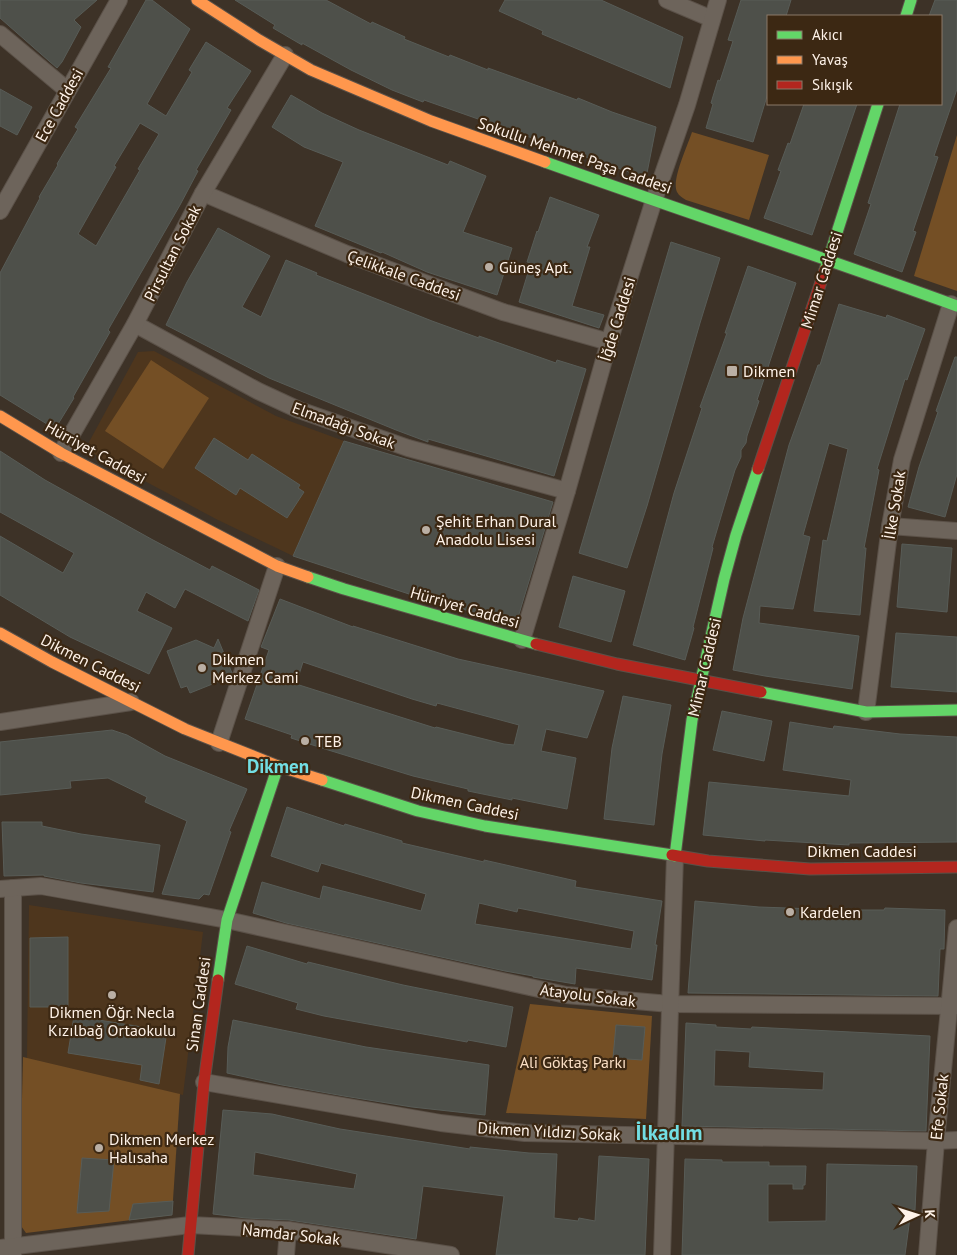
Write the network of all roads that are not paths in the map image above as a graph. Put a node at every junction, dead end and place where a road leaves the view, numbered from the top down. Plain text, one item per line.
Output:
1 (119, 0) edge
2 (198, 0) edge
3 (667, 0) edge
4 (718, 0) edge
5 (911, 0) edge
6 (906, 15) edge
7 (712, 19) junction
8 (0, 34) edge
9 (285, 54) junction
10 (67, 90) junction
11 (878, 105) edge
12 (204, 193) junction
13 (654, 200) junction
14 (2, 203) edge
15 (828, 259) junction
16 (954, 305) edge
17 (135, 324) junction
18 (609, 342) junction
19 (0, 416) edge
20 (61, 453) junction
21 (567, 491) junction
22 (890, 526) junction
23 (957, 532) edge
24 (277, 566) junction
25 (0, 633) edge
26 (522, 640) junction
27 (700, 679) junction
28 (131, 702) junction
29 (957, 710) edge
30 (866, 712) junction
31 (0, 722) edge
32 (218, 743) junction
33 (278, 766) junction
34 (675, 856) junction
35 (957, 867) edge
36 (6, 888) edge
37 (227, 920) junction
38 (957, 928) edge
39 (670, 1004) junction
40 (954, 1006) edge
41 (204, 1082) junction
42 (666, 1136) junction
43 (957, 1140) edge
44 (936, 1141) junction
45 (190, 1225) junction
46 (288, 1230) junction
47 (9, 1250) edge
48 (188, 1255) edge
49 (286, 1255) edge
50 (451, 1255) edge
51 (662, 1255) edge
52 (926, 1255) edge

1 - 10 street, Ece Caddesi
2 - 9 main road, Sokullu Mehmet Paşa Caddesi
3 - 7 street
4 - 7 street, İğde Caddesi
5 - 6 main road
7 - 13 street, İğde Caddesi
8 - 10 street
9 - 12 street, Pirsultan Sokak
9 - 13 main road, Sokullu Mehmet Paşa Caddesi
10 - 14 street, Ece Caddesi
11 - 15 main road, Mimar Caddesi
12 - 17 street, Pirsultan Sokak
12 - 18 street, Çelikkale Caddesi
13 - 15 main road, Sokullu Mehmet Paşa Caddesi
13 - 18 street, İğde Caddesi
15 - 16 main road, Sokullu Mehmet Paşa Caddesi
15 - 27 main road, Mimar Caddesi
16 - 22 street, İlke Sokak
17 - 20 street, Pirsultan Sokak
17 - 21 street, Elmadağı Sokak
18 - 21 street, İğde Caddesi
19 - 20 main road, Hürriyet Caddesi
20 - 24 main road, Hürriyet Caddesi
21 - 26 street, İğde Caddesi
22 - 23 street
22 - 30 street, İlke Sokak
24 - 26 main road, Hürriyet Caddesi
24 - 32 street
25 - 28 main road, Dikmen Caddesi
26 - 27 main road, Hürriyet Caddesi
27 - 30 main road, Hürriyet Caddesi
27 - 34 main road, Mimar Caddesi
28 - 31 street
28 - 32 main road, Dikmen Caddesi
29 - 30 main road, Hürriyet Caddesi
32 - 33 main road, Dikmen Caddesi
33 - 34 main road, Dikmen Caddesi
33 - 37 main road, Sinan Caddesi
34 - 35 main road, Dikmen Caddesi
34 - 39 street, Mimar Caddesi
36 - 37 street, Atayolu Sokak
36 - 47 street
37 - 39 street, Atayolu Sokak
37 - 41 main road, Sinan Caddesi
38 - 40 street, Efe Sokak
39 - 40 street, Atayolu Sokak
39 - 42 street, Mimar Caddesi
40 - 44 street, Efe Sokak
41 - 42 street, Dikmen Yıldızı Sokak
41 - 45 main road, Sinan Caddesi
42 - 44 street, Dikmen Yıldızı Sokak
42 - 51 street, Mimar Caddesi
43 - 44 street, Dikmen Yıldızı Sokak
44 - 52 street, Efe Sokak
45 - 46 street, Namdar Sokak
45 - 47 street, Namdar Sokak
45 - 48 main road, Sinan Caddesi
46 - 49 street
46 - 50 street, Namdar Sokak

